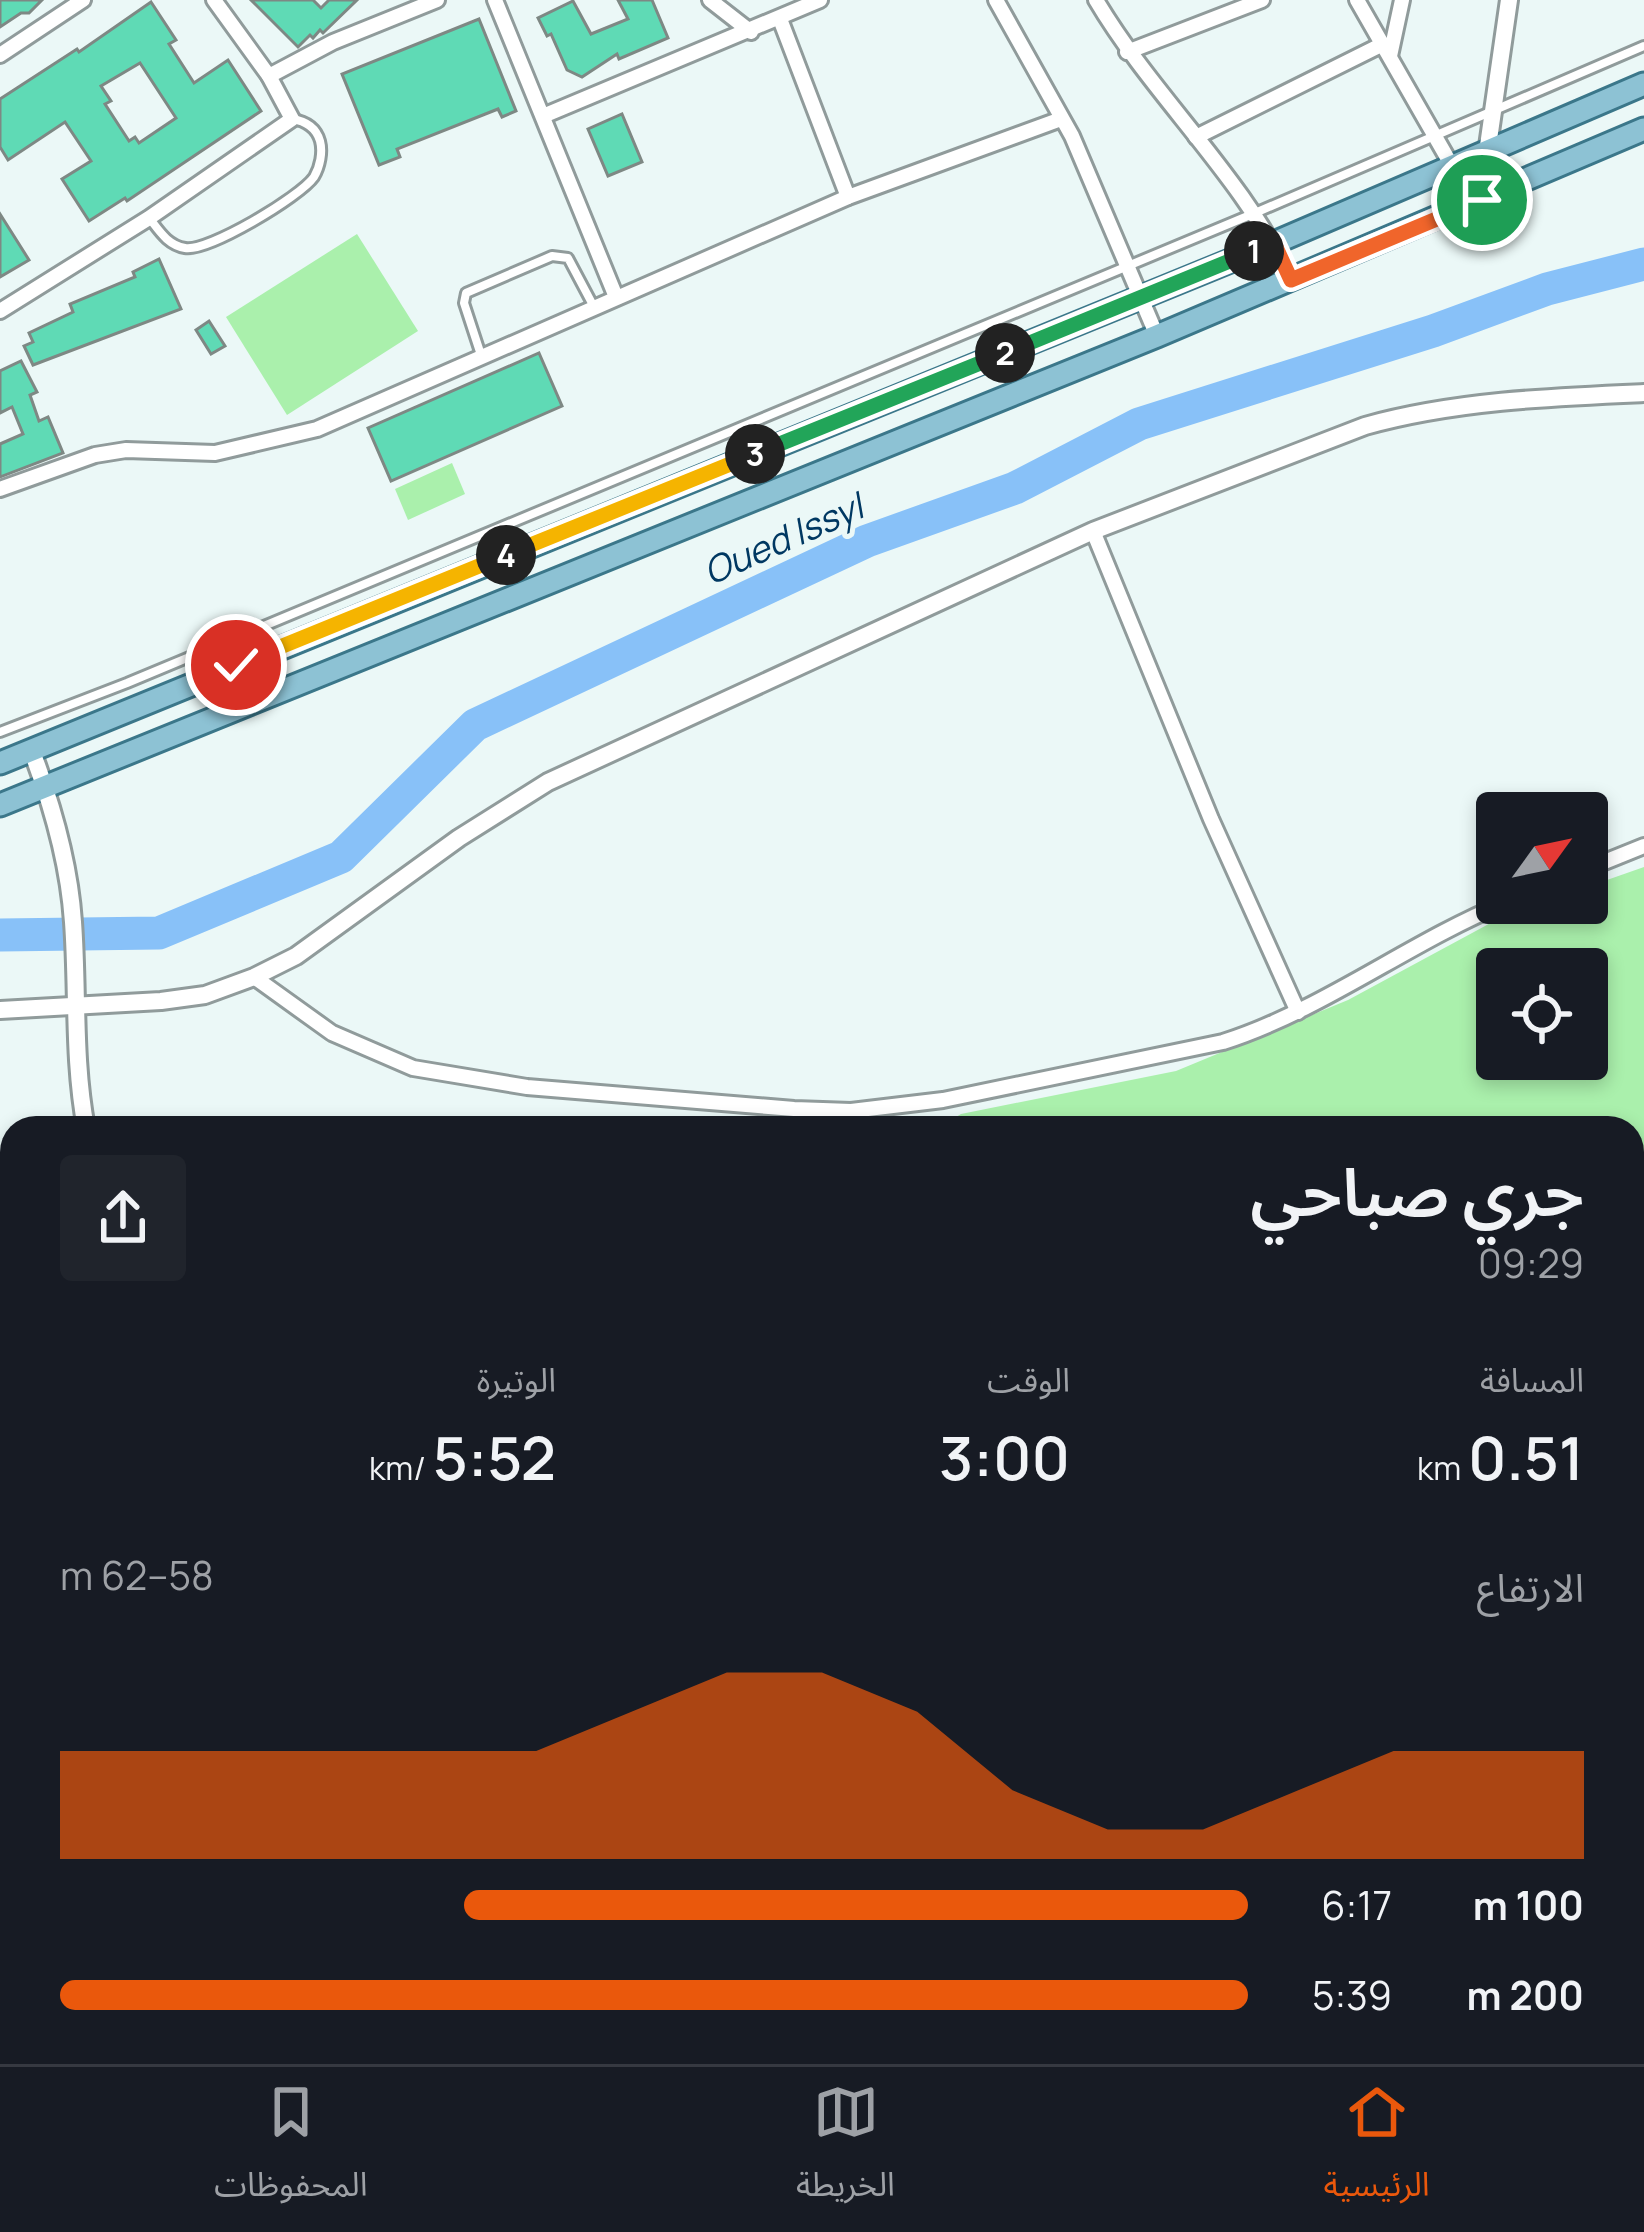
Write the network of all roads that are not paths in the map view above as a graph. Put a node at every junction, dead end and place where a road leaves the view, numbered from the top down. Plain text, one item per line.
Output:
1 (83, 0) edge
2 (214, 0) edge
3 (437, 0) edge
4 (495, 0) edge
5 (710, 0) edge
6 (820, 0) edge
7 (996, 0) edge
8 (1096, 0) edge
9 (1262, 0) edge
10 (1357, 0) edge
11 (1402, 0) edge
12 (1510, 0) edge
13 (780, 19) junction
14 (751, 32) junction
15 (1644, 46) edge
16 (1386, 50) junction
17 (1126, 52) junction
18 (0, 55) edge
19 (269, 76) junction
20 (1644, 84) edge
21 (1492, 111) junction
22 (543, 116) junction
23 (1060, 118) junction
24 (292, 119) junction
25 (1644, 129) edge
26 (1196, 136) junction
27 (1435, 136) junction
28 (1487, 153) junction
29 (1452, 166) junction
30 (1490, 196) junction
31 (848, 197) junction
32 (1255, 213) junction
33 (149, 218) junction
34 (1274, 243) junction
35 (1127, 266) junction
36 (1291, 280) junction
37 (616, 297) junction
38 (1142, 298) junction
39 (593, 307) junction
40 (0, 311) edge
41 (1157, 336) junction
42 (482, 358) junction
43 (1644, 393) edge
44 (0, 490) edge
45 (1093, 531) junction
46 (0, 732) edge
47 (31, 749) junction
48 (0, 763) edge
49 (45, 785) junction
50 (0, 805) edge
51 (1644, 846) edge
52 (1608, 861) edge
53 (1476, 917) edge
54 (254, 977) junction
55 (74, 1005) junction
56 (0, 1010) edge
57 (1298, 1012) junction
58 (851, 1111) junction
59 (85, 1116) edge
60 (851, 1116) edge

1 - 18 street
2 - 19 street
3 - 19 street
4 - 22 street
5 - 14 street
6 - 13 street
7 - 23 street
8 - 17 street
9 - 17 street
10 - 16 street
11 - 16 street
12 - 21 street
13 - 14 street
13 - 31 street
14 - 22 street
15 - 21 lane
16 - 26 street
16 - 27 street
17 - 26 street
19 - 24 street
20 - 28 main road
21 - 27 lane
21 - 28 street
22 - 37 street
23 - 31 street
23 - 35 street
24 - 33 street
24 - 33 lane
25 - 30 main road
26 - 32 street
27 - 29 street
27 - 32 lane
28 - 29 main road
28 - 30 street
29 - 34 main road
30 - 36 main road
31 - 37 street
32 - 34 street
32 - 35 lane
33 - 40 street
34 - 36 street
34 - 38 main road
35 - 38 street
35 - 46 lane
36 - 41 main road
37 - 39 street
38 - 41 street
38 - 47 main road
39 - 42 street
39 - 42 lane
41 - 49 main road
42 - 44 street
43 - 45 street
45 - 54 street
45 - 57 street
47 - 48 main road
47 - 49 street
49 - 50 main road
49 - 55 street
51 - 52 street
53 - 57 street
54 - 55 street
54 - 58 street
55 - 56 street
55 - 59 street
57 - 58 street
58 - 60 street

